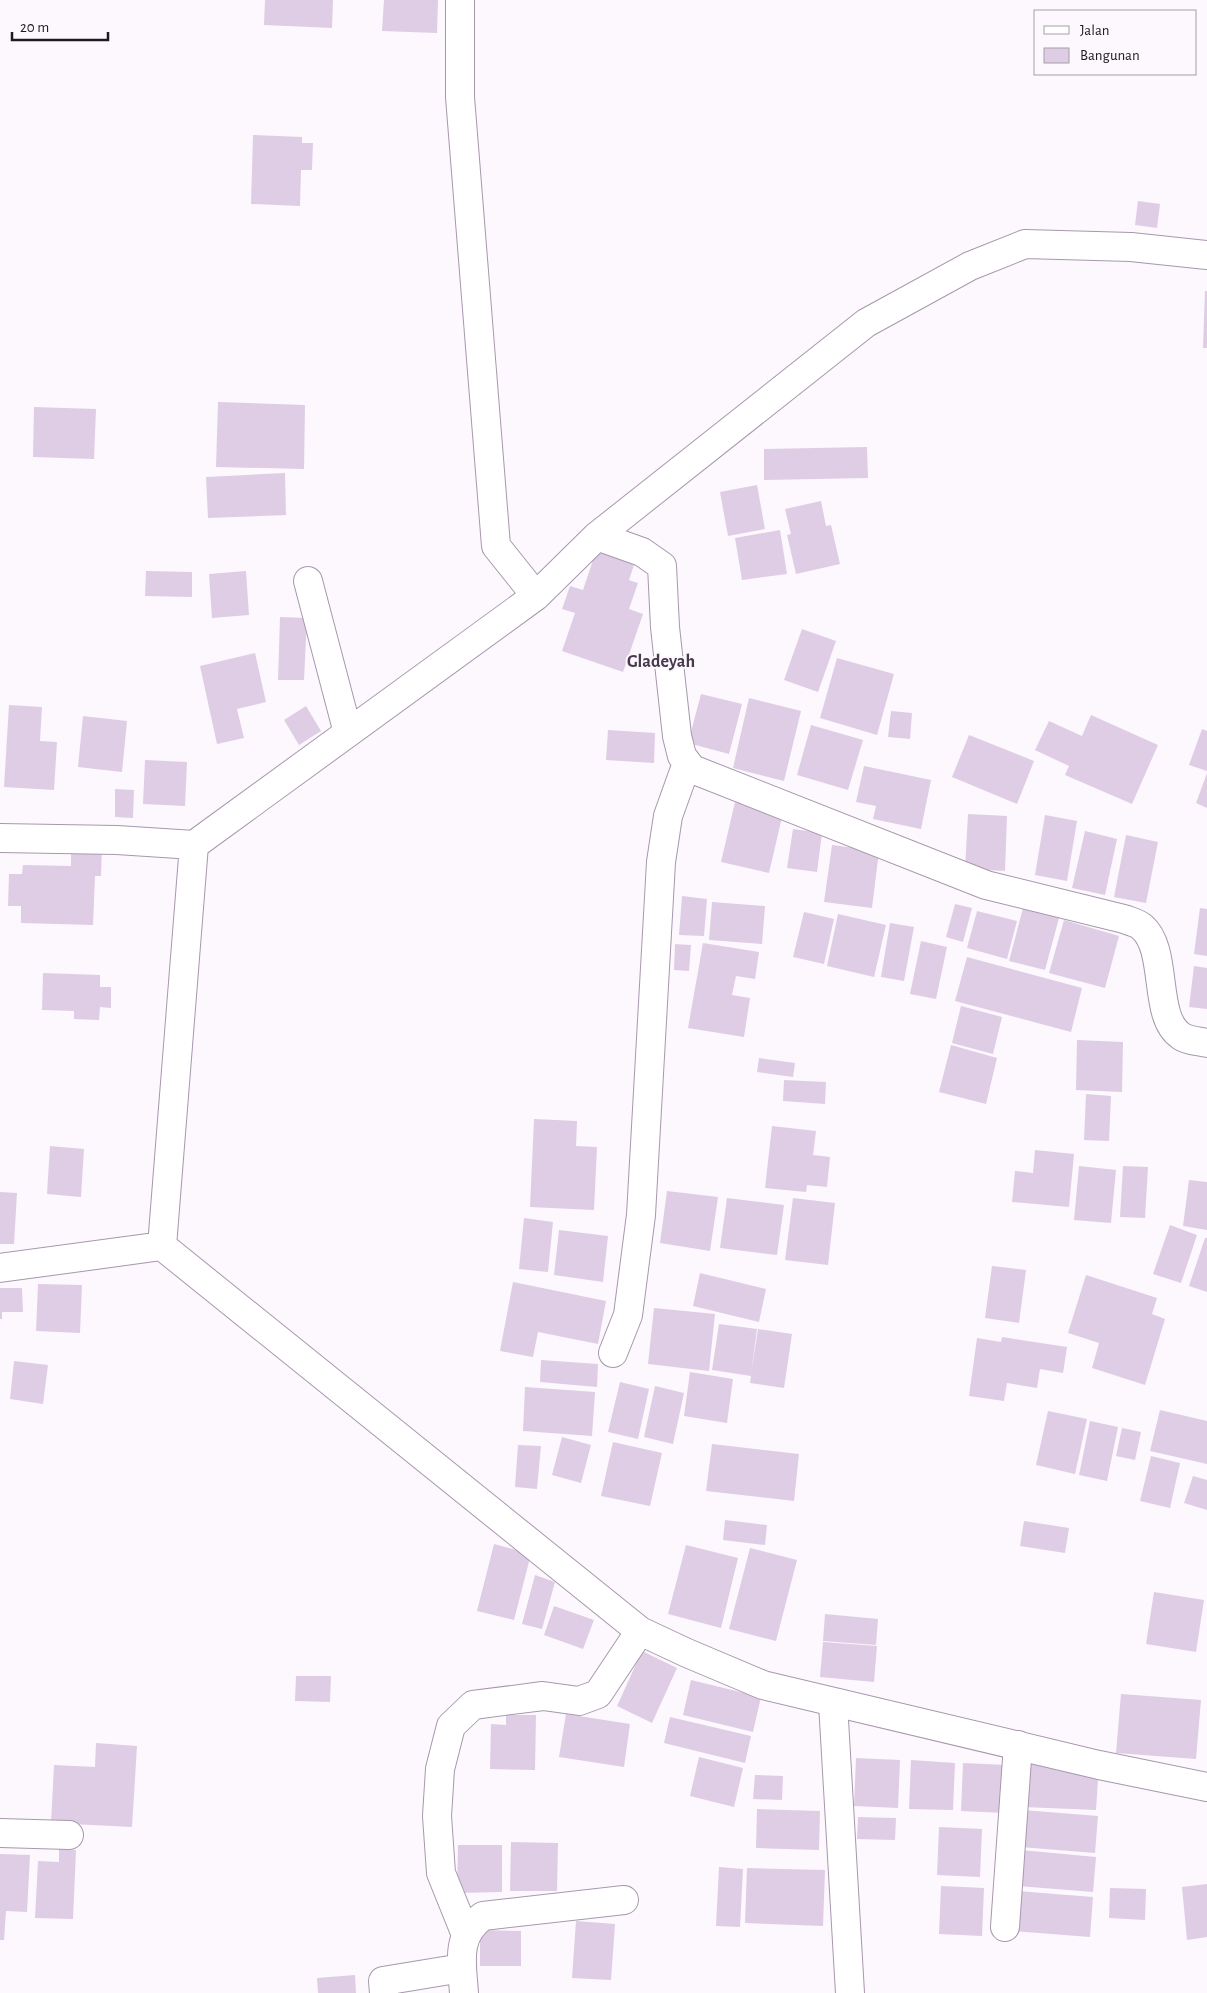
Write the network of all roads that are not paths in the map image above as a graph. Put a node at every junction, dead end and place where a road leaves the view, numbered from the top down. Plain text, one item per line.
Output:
1 (460, 0) edge
2 (1207, 255) edge
3 (597, 536) junction
4 (308, 581) dead end
5 (533, 592) junction
6 (348, 733) junction
7 (687, 763) junction
8 (0, 838) edge
9 (194, 845) junction
10 (1207, 1043) edge
11 (162, 1246) junction
12 (0, 1268) edge
13 (613, 1353) dead end
14 (640, 1631) junction
15 (833, 1703) junction
16 (1018, 1744) junction
17 (1207, 1787) edge
18 (0, 1833) edge
19 (69, 1835) dead end
20 (624, 1900) dead end
21 (1005, 1927) dead end
22 (466, 1935) junction
23 (463, 1980) edge
24 (384, 1993) edge
25 (850, 1993) edge

1 - 5 street
2 - 3 street
3 - 5 street
3 - 7 street
4 - 6 street
5 - 6 street
6 - 9 street
7 - 10 street
7 - 13 street
8 - 9 street
9 - 11 street
11 - 12 street
11 - 14 street
14 - 15 street
14 - 22 street
15 - 16 street
15 - 25 street
16 - 17 street
16 - 21 street
18 - 19 street
20 - 22 street
22 - 23 street
23 - 24 street

